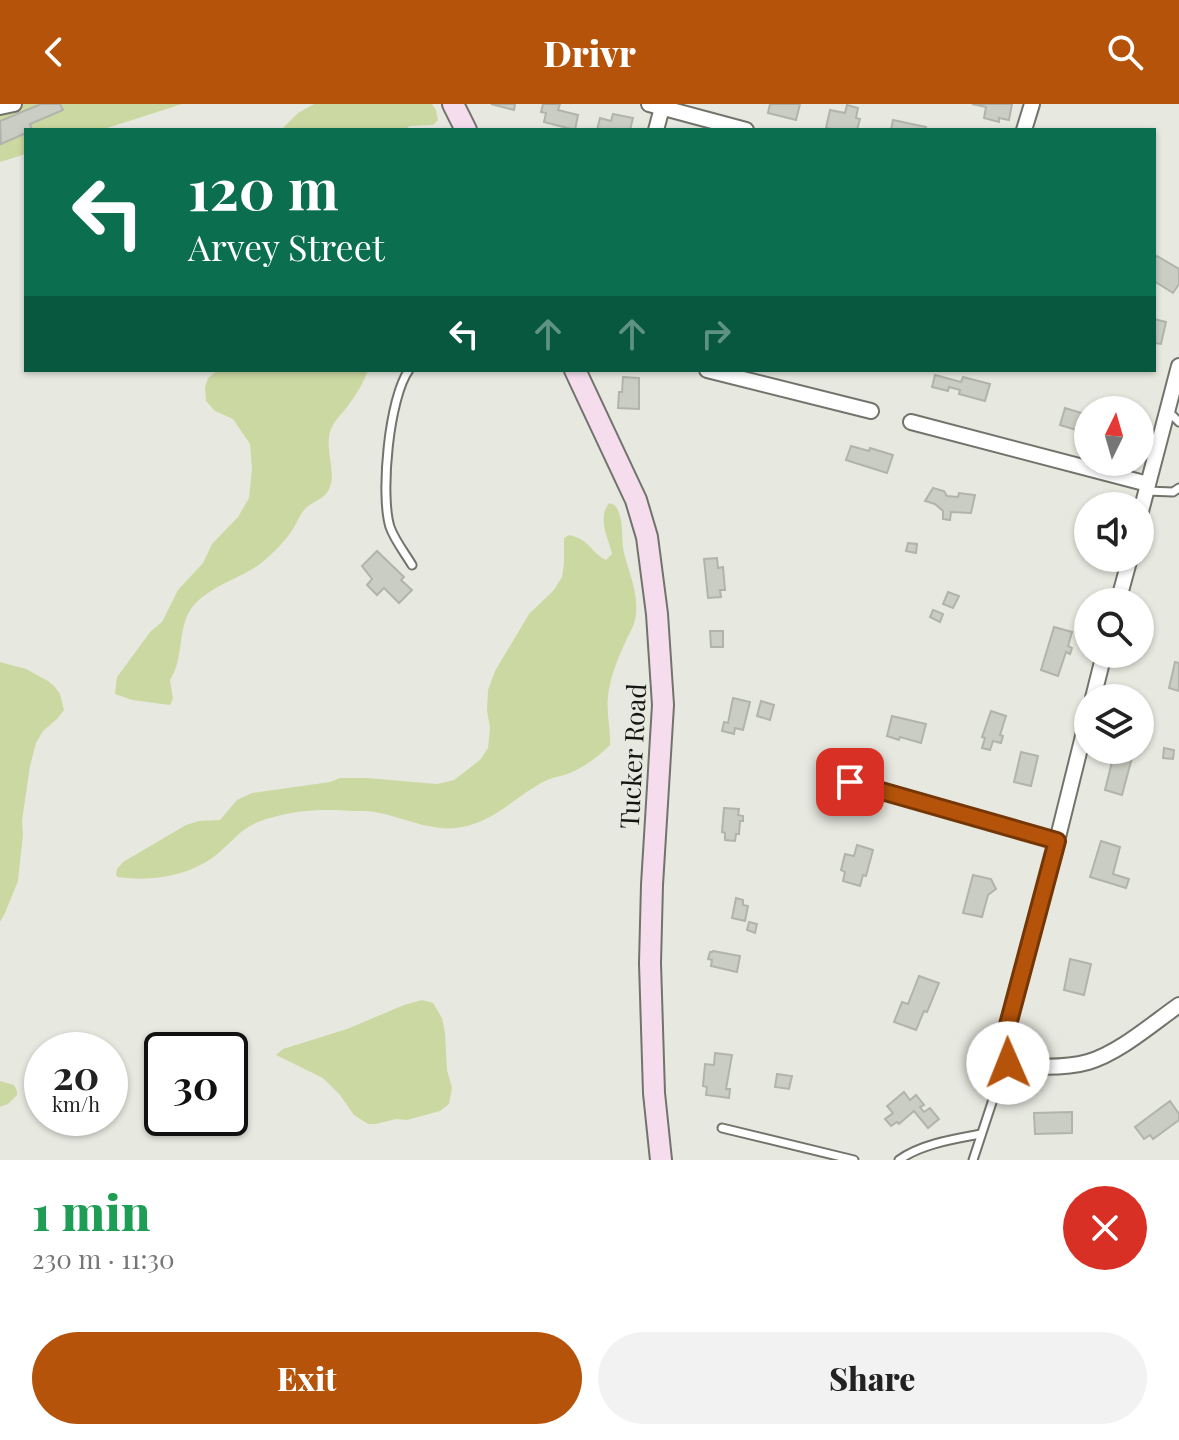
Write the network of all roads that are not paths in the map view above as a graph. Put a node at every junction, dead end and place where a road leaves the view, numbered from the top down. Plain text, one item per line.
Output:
1 (14, 104) edge
2 (453, 104) edge
3 (1032, 104) edge
4 (658, 105) edge
5 (0, 107) edge
6 (465, 128) edge
7 (656, 128) edge
8 (739, 128) edge
9 (1025, 128) edge
10 (1179, 367) edge
11 (408, 372) edge
12 (576, 372) edge
13 (715, 372) edge
14 (1167, 410) junction
15 (871, 411) dead end
16 (911, 422) dead end
17 (1179, 422) edge
18 (1147, 487) junction
19 (1179, 488) edge
20 (1146, 492) edge
21 (412, 565) dead end
22 (1076, 764) edge
23 (850, 782) dead end
24 (1057, 841) junction
25 (1179, 1005) edge
26 (1006, 1060) junction
27 (722, 1128) dead end
28 (981, 1134) junction
29 (661, 1160) edge
30 (854, 1160) edge
31 (899, 1160) edge
32 (973, 1160) edge

1 - 5 street
2 - 6 main road
3 - 9 street
4 - 7 street
4 - 8 street
10 - 14 street
11 - 21 lane
12 - 29 main road, Tucker Road
13 - 15 street
14 - 17 lane
14 - 18 street
16 - 18 street
18 - 19 lane
18 - 20 street
22 - 24 street
23 - 24 street
24 - 26 street
25 - 26 street
26 - 28 lane
27 - 30 lane
28 - 31 lane
28 - 32 lane

